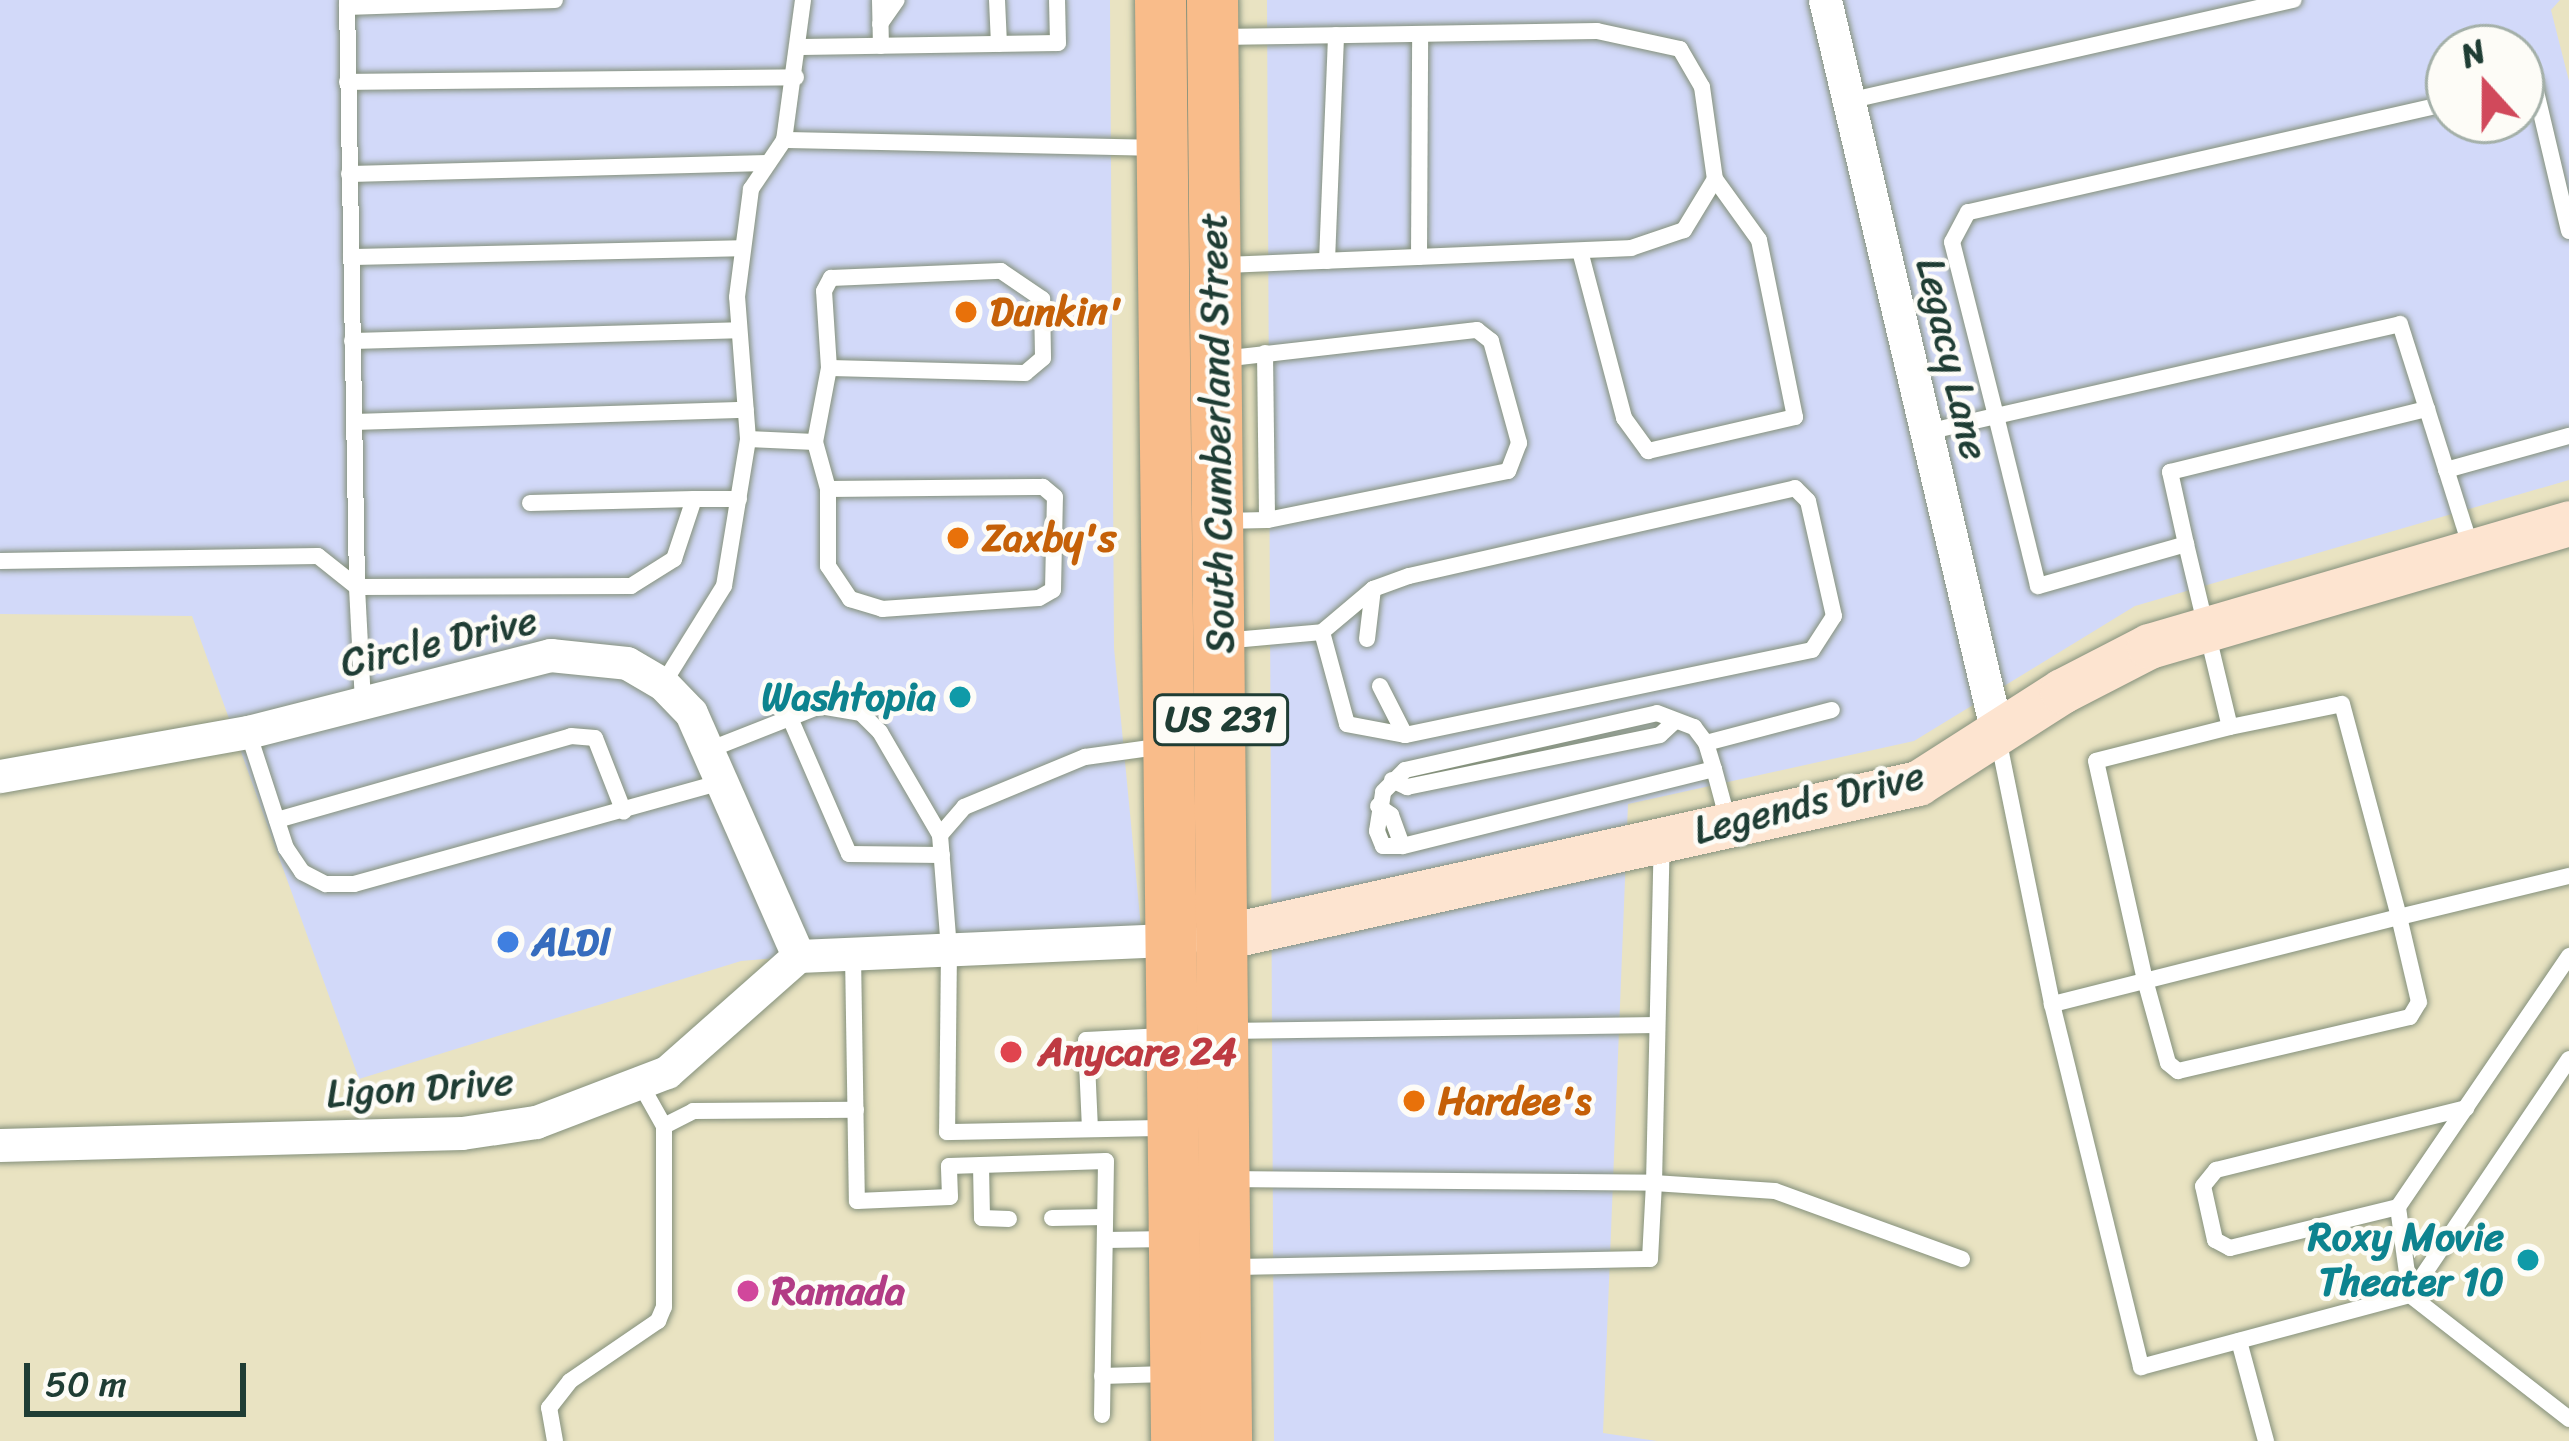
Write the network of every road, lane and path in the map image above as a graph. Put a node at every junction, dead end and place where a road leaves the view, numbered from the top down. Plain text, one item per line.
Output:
1 (555, 0) edge
2 (802, 0) edge
3 (880, 0) edge
4 (897, 0) edge
5 (997, 0) edge
6 (1057, 0) edge
7 (1825, 0) edge
8 (2294, 0) edge
9 (347, 4) edge
10 (880, 24) junction
11 (1186, 25) edge
12 (1420, 34) junction
13 (1336, 35) junction
14 (999, 44) junction
15 (880, 46) junction
16 (802, 47) junction
17 (796, 77) junction
18 (347, 82) junction
19 (1848, 100) junction
20 (2425, 108) edge
21 (2545, 129) edge
22 (784, 140) junction
23 (1160, 148) junction
24 (768, 164) junction
25 (349, 174) junction
26 (1715, 179) junction
27 (2569, 230) edge
28 (743, 248) junction
29 (1580, 250) junction
30 (351, 257) junction
31 (1419, 257) junction
32 (1327, 261) junction
33 (1188, 266) junction
34 (739, 330) junction
35 (352, 340) junction
36 (1243, 356) junction
37 (829, 368) junction
38 (2427, 409) junction
39 (746, 410) junction
40 (1996, 416) junction
41 (354, 422) junction
42 (1927, 432) junction
43 (2569, 436) edge
44 (748, 439) junction
45 (815, 442) junction
46 (2446, 470) junction
47 (828, 490) junction
48 (694, 499) junction
49 (739, 499) junction
50 (530, 503) dead end
51 (1244, 520) junction
52 (2569, 523) edge
53 (2186, 544) junction
54 (2472, 552) junction
55 (0, 561) edge
56 (357, 587) junction
57 (1373, 589) junction
58 (2206, 629) junction
59 (1322, 632) junction
60 (1366, 640) dead end
61 (1191, 643) junction
62 (663, 684) junction
63 (1380, 686) dead end
64 (363, 702) junction
65 (1832, 710) dead end
66 (790, 718) junction
67 (2230, 727) junction
68 (248, 732) junction
69 (1405, 735) junction
70 (1998, 737) junction
71 (1706, 743) junction
72 (1164, 746) junction
73 (711, 748) junction
74 (1714, 769) junction
75 (0, 776) edge
76 (724, 782) junction
77 (624, 812) junction
78 (277, 820) junction
79 (1730, 825) junction
80 (940, 835) junction
81 (1662, 840) junction
82 (942, 855) junction
83 (2569, 876) edge
84 (2399, 917) junction
85 (1223, 937) junction
86 (1168, 940) junction
87 (950, 950) junction
88 (853, 954) junction
89 (798, 956) junction
90 (2569, 956) edge
91 (2146, 980) junction
92 (2052, 1004) junction
93 (1658, 1025) junction
94 (1224, 1031) junction
95 (1169, 1036) junction
96 (2569, 1059) edge
97 (641, 1085) junction
98 (2465, 1108) junction
99 (856, 1110) junction
100 (664, 1126) junction
101 (1172, 1128) junction
102 (1090, 1130) junction
103 (947, 1132) junction
104 (0, 1145) edge
105 (981, 1165) junction
106 (949, 1166) junction
107 (1225, 1179) junction
108 (1654, 1183) junction
109 (2398, 1207) junction
110 (1105, 1217) junction
111 (1052, 1218) dead end
112 (1009, 1219) dead end
113 (1174, 1239) junction
114 (1105, 1240) junction
115 (1962, 1258) dead end
116 (1225, 1267) junction
117 (2410, 1295) junction
118 (2239, 1341) junction
119 (1175, 1374) junction
120 (1102, 1376) junction
121 (1102, 1415) dead end
122 (2569, 1419) edge
123 (555, 1441) edge
124 (1176, 1441) edge
125 (1226, 1441) edge
126 (2266, 1441) edge

1 - 9 lane
2 - 16 lane
3 - 10 lane
4 - 10 lane
5 - 14 lane
6 - 14 lane
7 - 19 street, Legacy Lane
8 - 19 lane
9 - 18 lane
10 - 15 lane
11 - 13 lane
11 - 23 main road, South Cumberland Street / US 231
11 - 33 main road, South Cumberland Street / US 231
12 - 13 lane
12 - 26 lane
12 - 31 lane
13 - 32 lane
14 - 15 lane
15 - 16 lane
16 - 17 lane
17 - 18 lane
17 - 22 lane
18 - 25 lane
19 - 42 street, Legacy Lane
20 - 40 lane
21 - 27 lane
22 - 23 lane
22 - 24 lane
23 - 33 main road, South Cumberland Street / US 231
24 - 25 lane
24 - 28 lane
25 - 30 lane
26 - 29 lane
26 - 29 lane
28 - 30 lane
28 - 34 lane
29 - 31 lane
30 - 35 lane
31 - 32 lane
32 - 33 lane
33 - 36 main road, South Cumberland Street / US 231
33 - 61 main road, South Cumberland Street / US 231
34 - 35 lane
34 - 39 lane
35 - 41 lane
36 - 51 main road, South Cumberland Street / US 231
36 - 51 lane
37 - 37 lane
37 - 45 lane
38 - 40 lane
38 - 46 lane
38 - 53 lane
39 - 41 lane
39 - 44 lane
40 - 42 lane
40 - 53 lane
41 - 56 lane
42 - 70 street, Legacy Lane
43 - 46 lane
44 - 45 lane
44 - 49 lane
45 - 47 lane
46 - 54 lane
47 - 47 lane
48 - 49 lane
48 - 50 lane
48 - 56 lane
49 - 62 lane
51 - 61 main road, South Cumberland Street / US 231
52 - 54 street, Legends Drive
53 - 58 lane
54 - 58 street, Legends Drive
55 - 56 lane
56 - 64 lane
57 - 59 lane
57 - 60 lane
57 - 69 lane
58 - 67 lane
58 - 70 street, Legends Drive
59 - 61 lane
59 - 69 lane
61 - 72 main road, South Cumberland Street / US 231
61 - 85 main road, South Cumberland Street / US 231
62 - 64 street, Circle Drive
62 - 73 street
63 - 69 lane
64 - 68 street, Circle Drive
65 - 71 lane
66 - 73 lane
66 - 80 lane
66 - 82 lane
67 - 84 lane
67 - 91 lane
68 - 75 street, Circle Drive
68 - 78 lane
70 - 79 street, Legends Drive
70 - 92 lane
71 - 74 lane
71 - 74 lane
72 - 80 lane
72 - 86 main road, South Cumberland Street / US 231
73 - 76 street
74 - 79 lane
76 - 77 lane
76 - 89 street
77 - 78 lane
77 - 78 lane
79 - 81 street, Legends Drive
80 - 82 lane
81 - 85 street, Legends Drive
81 - 93 lane
82 - 87 lane
83 - 84 lane
84 - 91 lane
84 - 91 lane
85 - 86 street
85 - 94 main road, South Cumberland Street / US 231
86 - 87 street
86 - 95 main road, South Cumberland Street / US 231
87 - 88 street
87 - 103 lane
88 - 89 street
88 - 99 lane
89 - 97 street, Ligon Drive
90 - 98 lane
91 - 92 lane
92 - 118 lane
93 - 94 lane
93 - 108 lane
94 - 107 main road, South Cumberland Street / US 231
95 - 101 main road, South Cumberland Street / US 231
95 - 102 lane
96 - 117 lane
97 - 100 lane
97 - 104 street, Ligon Drive
98 - 109 lane
98 - 109 lane
99 - 100 lane
99 - 106 lane
100 - 123 lane
101 - 102 lane
101 - 113 main road, South Cumberland Street / US 231
102 - 103 lane
103 - 106 lane
105 - 106 lane
105 - 110 lane
105 - 112 lane
107 - 108 lane
107 - 116 main road, South Cumberland Street / US 231
108 - 115 lane
108 - 116 lane
109 - 117 lane
110 - 111 lane
110 - 114 lane
113 - 114 lane
113 - 119 main road, South Cumberland Street / US 231
114 - 120 lane
116 - 125 main road, South Cumberland Street / US 231
117 - 118 lane
117 - 122 lane
118 - 126 lane
119 - 120 lane
119 - 124 main road, South Cumberland Street / US 231
120 - 121 lane

